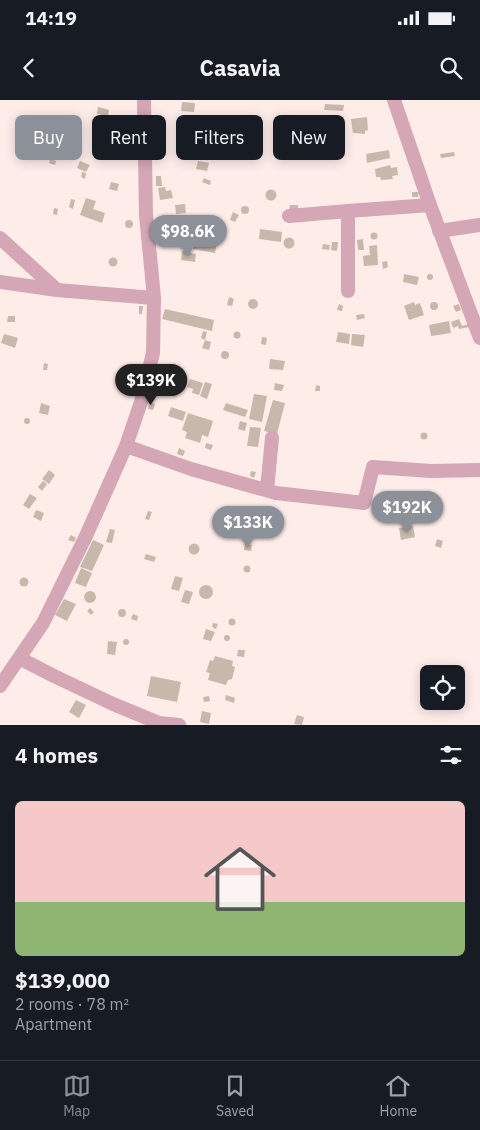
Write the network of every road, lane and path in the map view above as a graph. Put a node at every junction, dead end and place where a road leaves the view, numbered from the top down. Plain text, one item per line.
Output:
1 (144, 100) edge
2 (394, 100) edge
3 (430, 205) junction
4 (348, 211) junction
5 (289, 216) dead end
6 (480, 225) edge
7 (440, 231) junction
8 (0, 238) edge
9 (0, 282) edge
10 (57, 290) junction
11 (348, 291) dead end
12 (154, 298) junction
13 (480, 338) edge
14 (272, 438) dead end
15 (126, 446) junction
16 (480, 470) edge
17 (267, 490) junction
18 (19, 658) junction
19 (0, 686) edge
20 (180, 725) edge

1 - 12 street
2 - 3 street
3 - 4 street
3 - 7 street
4 - 5 street
4 - 11 street
6 - 7 street
7 - 13 street
8 - 10 street
9 - 10 street
10 - 12 street
12 - 15 street
14 - 17 street
15 - 17 street
15 - 18 street
16 - 17 street
18 - 19 street
18 - 20 street

